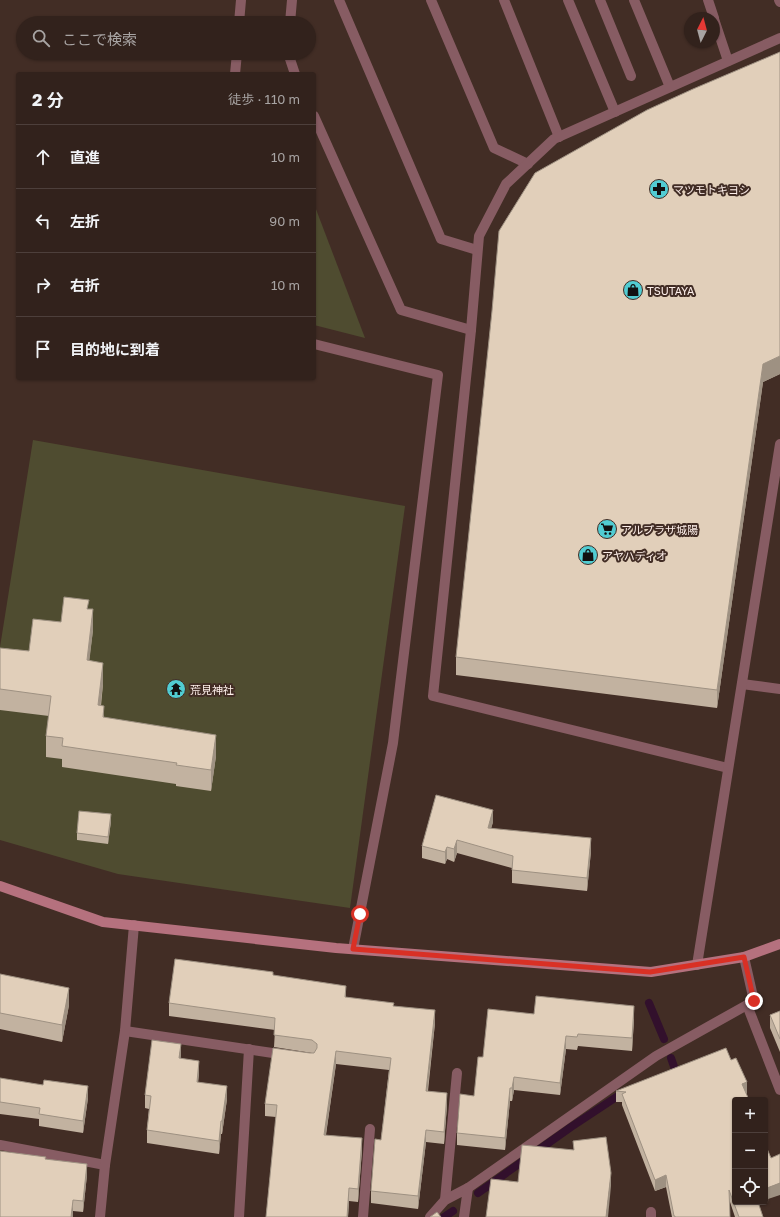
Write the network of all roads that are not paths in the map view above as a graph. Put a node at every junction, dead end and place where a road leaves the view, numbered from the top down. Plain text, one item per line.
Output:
1 (241, 0) edge
2 (292, 0) edge
3 (339, 0) edge
4 (431, 0) edge
5 (504, 0) edge
6 (568, 0) edge
7 (600, 0) edge
8 (634, 0) edge
9 (708, 0) edge
10 (712, 12) edge
11 (240, 16) edge
12 (291, 16) edge
13 (720, 36) edge
14 (780, 38) edge
15 (236, 60) edge
16 (290, 60) edge
17 (728, 61) junction
18 (235, 72) edge
19 (294, 72) edge
20 (631, 76) dead end
21 (670, 87) junction
22 (615, 112) junction
23 (316, 120) edge
24 (559, 137) junction
25 (528, 164) junction
26 (477, 250) junction
27 (471, 330) junction
28 (316, 344) edge
29 (780, 444) edge
30 (742, 684) junction
31 (780, 689) edge
32 (728, 768) junction
33 (0, 886) edge
34 (134, 925) junction
35 (780, 944) edge
36 (353, 949) junction
37 (744, 957) junction
38 (697, 965) junction
39 (747, 1005) junction
40 (125, 1031) junction
41 (249, 1049) junction
42 (296, 1056) edge
43 (456, 1072) dead end
44 (780, 1090) edge
45 (370, 1129) dead end
46 (0, 1145) edge
47 (105, 1165) junction
48 (468, 1188) junction
49 (445, 1200) junction
50 (100, 1217) edge
51 (239, 1217) edge
52 (363, 1217) edge
53 (430, 1217) edge
54 (464, 1217) edge

1 - 11 street
2 - 12 street
3 - 26 street
4 - 25 street
5 - 24 street
6 - 22 street
7 - 20 street
8 - 21 street
9 - 10 street
13 - 17 street
14 - 17 street
15 - 18 street
16 - 19 street
17 - 21 street
21 - 22 street
22 - 24 street
23 - 27 street
24 - 25 street
25 - 26 street
26 - 27 street
27 - 32 street
28 - 36 street
29 - 30 street
30 - 31 street
30 - 32 street
32 - 38 street
33 - 34 street
34 - 36 street
34 - 40 street
35 - 37 street
36 - 38 street
37 - 38 street
37 - 39 street
39 - 44 street
39 - 48 street
40 - 41 street
40 - 47 street
41 - 42 street
41 - 51 street
43 - 49 street
45 - 52 street
46 - 47 street
47 - 50 street
48 - 49 street
48 - 54 street
49 - 53 street

